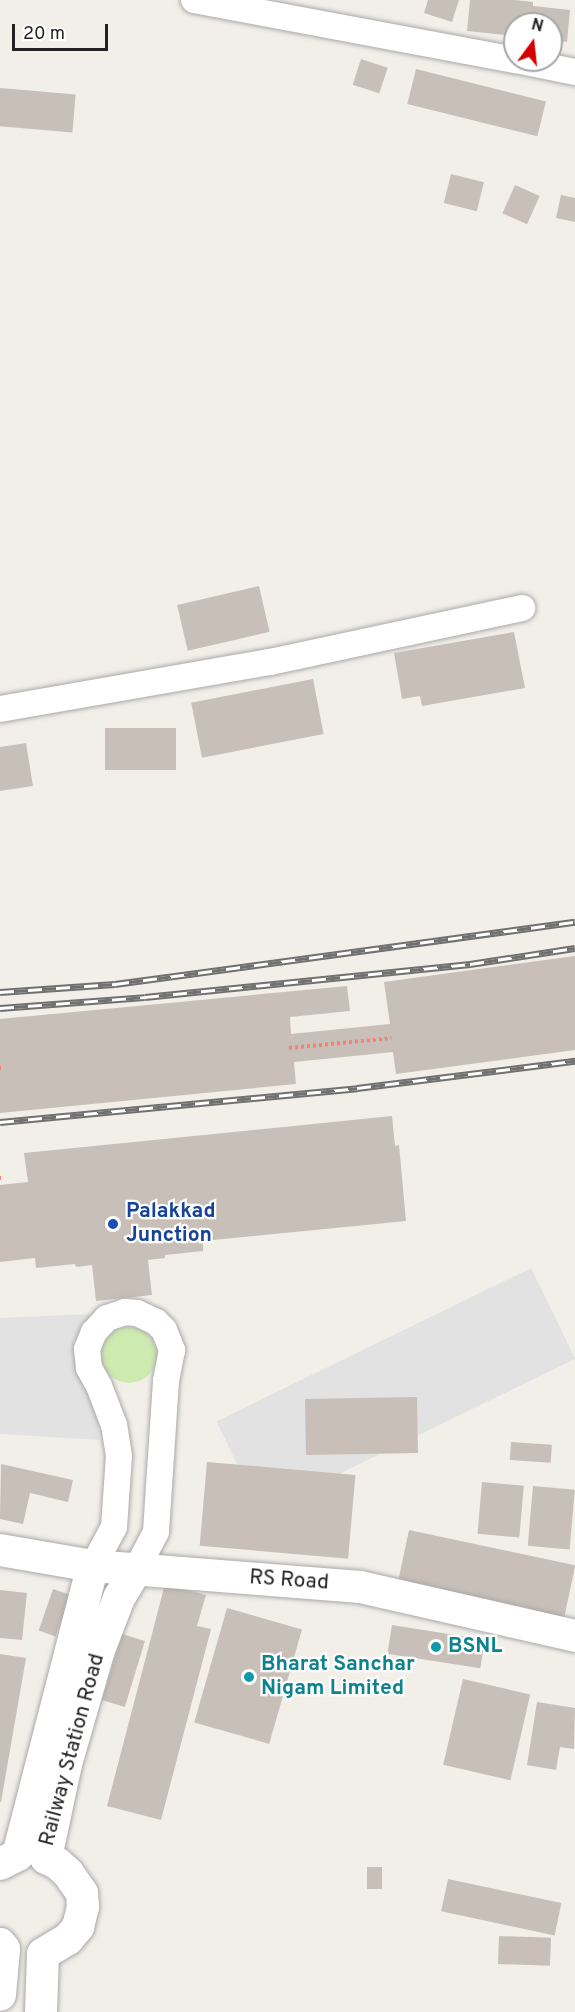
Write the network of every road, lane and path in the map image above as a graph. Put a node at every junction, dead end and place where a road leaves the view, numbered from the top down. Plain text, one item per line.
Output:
1 (194, 0) edge
2 (503, 58) edge
3 (522, 608) dead end
4 (0, 710) edge
5 (392, 1038) dead end
6 (289, 1048) dead end
7 (0, 1550) edge
8 (93, 1566) junction
9 (136, 1570) junction
10 (575, 1636) edge
11 (0, 1864) edge
12 (0, 1944) edge
13 (0, 1995) edge
14 (40, 2012) edge

1 - 2 street
3 - 4 street
5 - 6 path
7 - 8 street, RS Road
8 - 9 street, RS Road
8 - 9 street
8 - 11 street, Railway Station Road
9 - 10 street, RS Road
9 - 14 street, Railway Station Road
12 - 13 street

